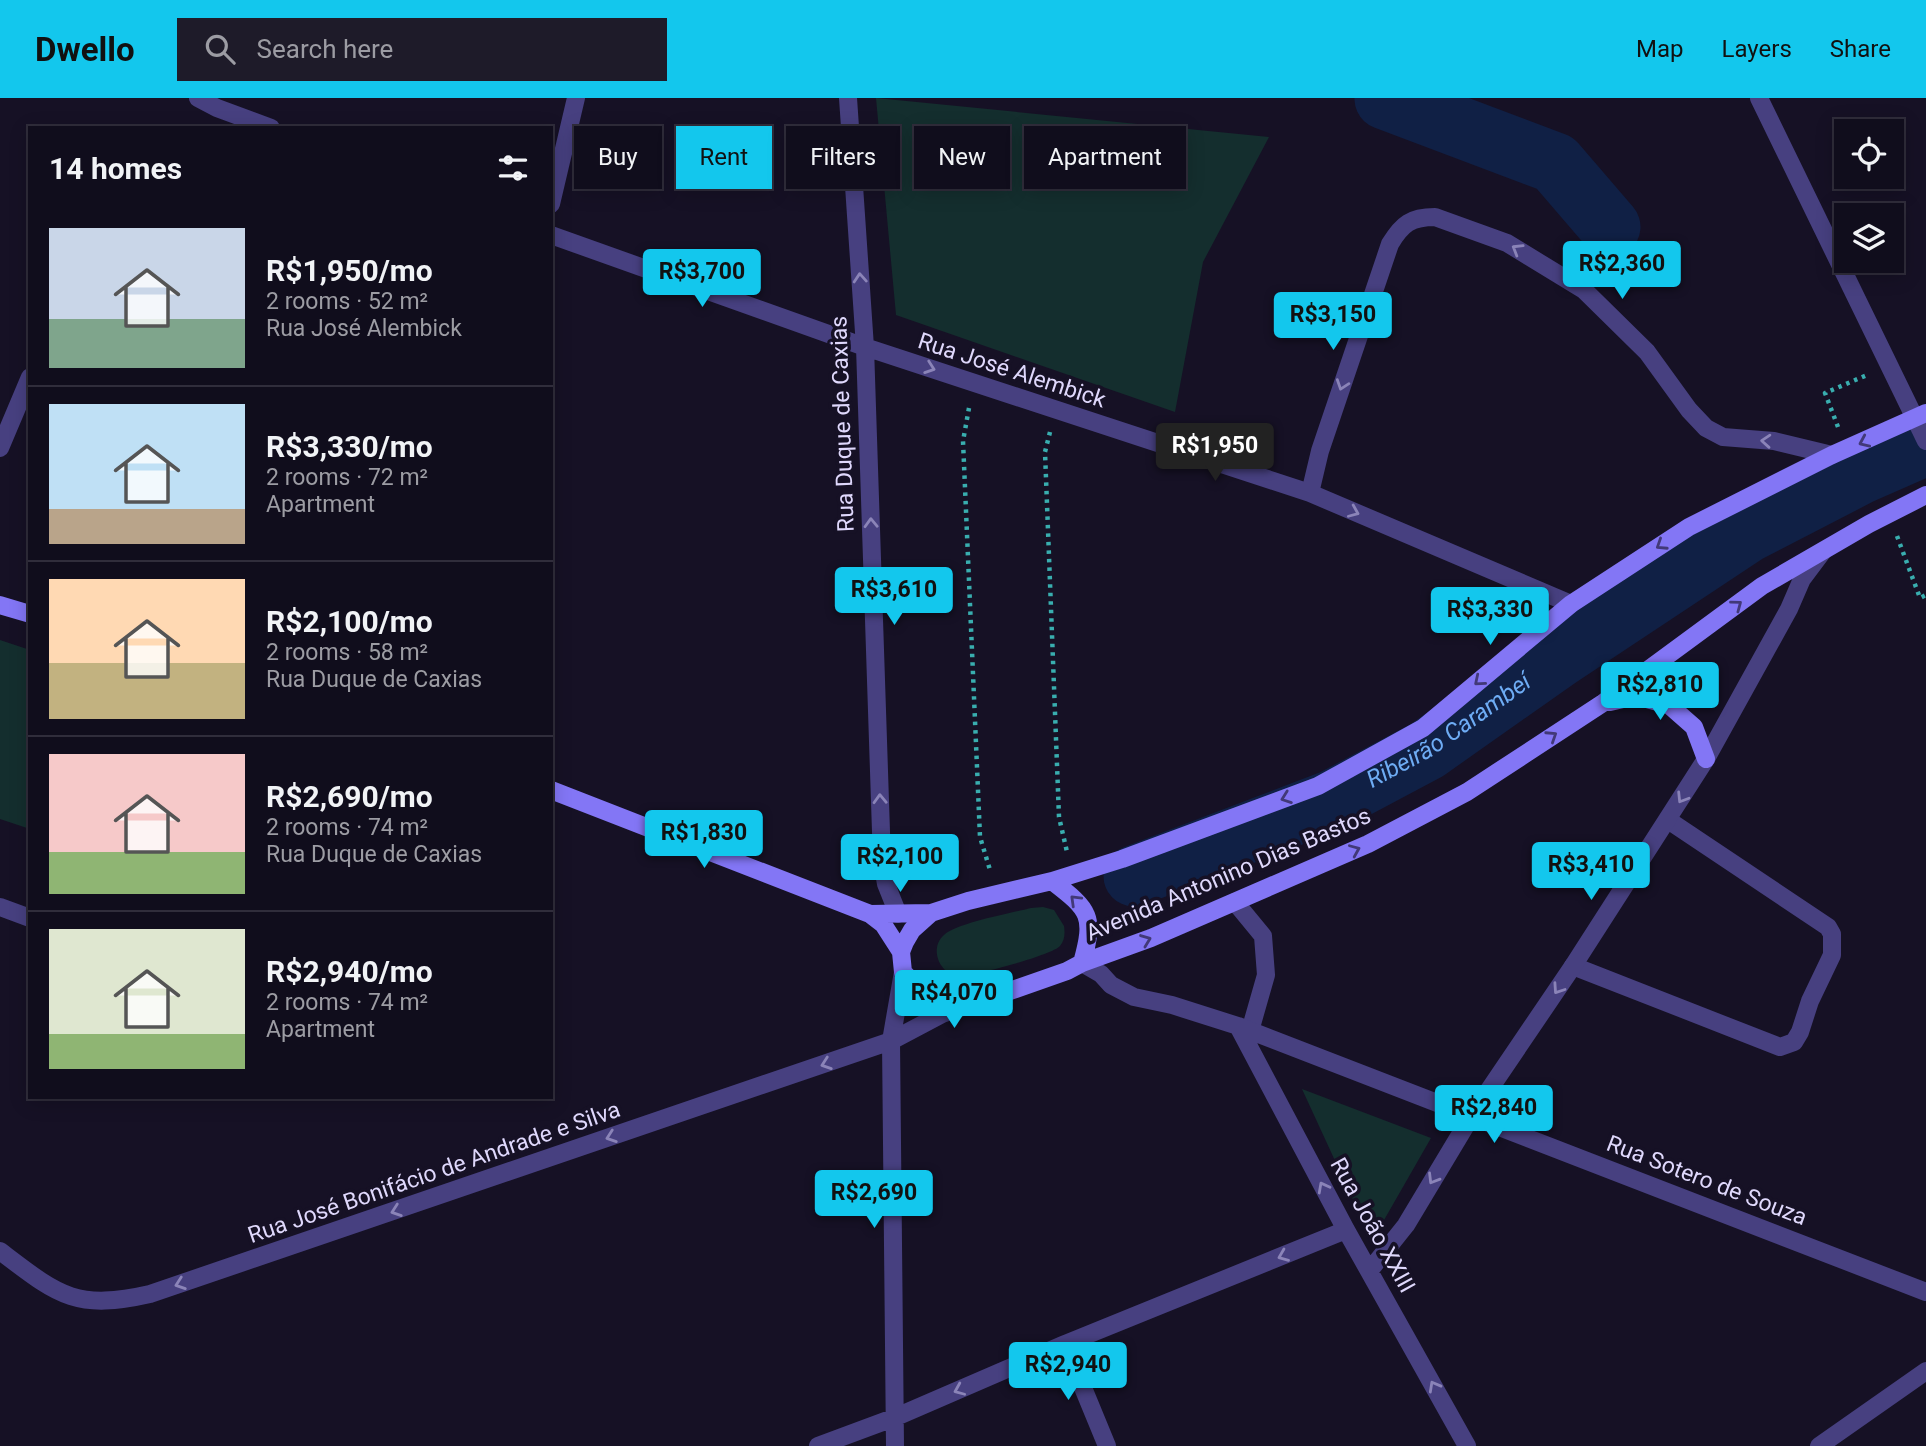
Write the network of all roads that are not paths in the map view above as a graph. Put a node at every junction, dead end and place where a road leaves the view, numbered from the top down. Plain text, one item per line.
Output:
1 (198, 98) edge
2 (576, 98) edge
3 (848, 98) edge
4 (1759, 98) edge
5 (266, 126) edge
6 (553, 196) edge
7 (553, 236) edge
8 (865, 346) junction
9 (28, 382) edge
10 (1926, 414) edge
11 (1926, 441) edge
12 (0, 448) edge
13 (1840, 452) junction
14 (1310, 493) junction
15 (1926, 495) edge
16 (1825, 548) junction
17 (1571, 604) junction
18 (0, 605) edge
19 (28, 613) edge
20 (1603, 703) junction
21 (1706, 760) junction
22 (553, 791) edge
23 (1668, 820) junction
24 (1052, 881) junction
25 (1235, 902) junction
26 (0, 907) edge
27 (870, 914) junction
28 (898, 914) junction
29 (931, 914) junction
30 (28, 917) edge
31 (901, 952) junction
32 (1082, 963) junction
33 (1573, 966) junction
34 (903, 972) junction
35 (1007, 992) junction
36 (1244, 1028) junction
37 (891, 1041) junction
38 (1472, 1115) junction
39 (1346, 1230) junction
40 (0, 1251) edge
41 (1370, 1270) junction
42 (1926, 1292) edge
43 (1065, 1344) junction
44 (1926, 1371) edge
45 (895, 1417) junction
46 (818, 1446) edge
47 (895, 1446) edge
48 (1107, 1446) edge
49 (1467, 1446) edge
50 (1819, 1446) edge

1 - 5 street
2 - 6 street
8 -> 3 street, Rua Duque de Caxias
4 - 11 street
7 - 8 street, Rua José Alembick
8 -> 14 street, Rua José Alembick
28 -> 8 street, Rua Duque de Caxias
9 - 12 street
10 -> 13 main road, Avenida Antonino Dias Bastos
13 -> 14 street
13 -> 17 main road, Avenida Antonino Dias Bastos
14 -> 17 street, Rua José Alembick
15 - 16 main road, Avenida Antonino Dias Bastos
20 -> 16 main road, Avenida Antonino Dias Bastos
16 - 21 street
17 -> 24 main road, Avenida Antonino Dias Bastos
18 - 19 main road
20 - 21 main road
25 -> 20 main road, Avenida Antonino Dias Bastos
21 -> 23 street
22 - 27 main road
23 - 33 street
23 - 33 street
24 - 29 main road, Avenida Antonino Dias Bastos
32 -> 24 main road
32 -> 25 main road, Avenida Antonino Dias Bastos
25 - 36 street
26 - 30 street
27 - 28 main road
27 - 31 main road
28 - 29 main road
29 - 31 main road
31 - 34 main road
32 - 35 main road, Avenida Antonino Dias Bastos
32 - 36 street, Rua Sotero de Souza
33 -> 38 street
34 - 35 main road, Avenida Antonino Dias Bastos
34 - 37 street
35 - 37 street
36 - 38 street, Rua Sotero de Souza
39 -> 36 street, Rua João XXIII
37 -> 40 street, Rua José Bonifácio de Andrade e Silva
37 - 45 street
38 -> 41 street
38 - 42 street, Rua Sotero de Souza
39 - 41 street, Rua João XXIII
39 -> 43 street
49 -> 41 street, Rua João XXIII
43 -> 45 street
43 - 48 street
44 - 50 street
45 - 46 street
45 - 47 street

